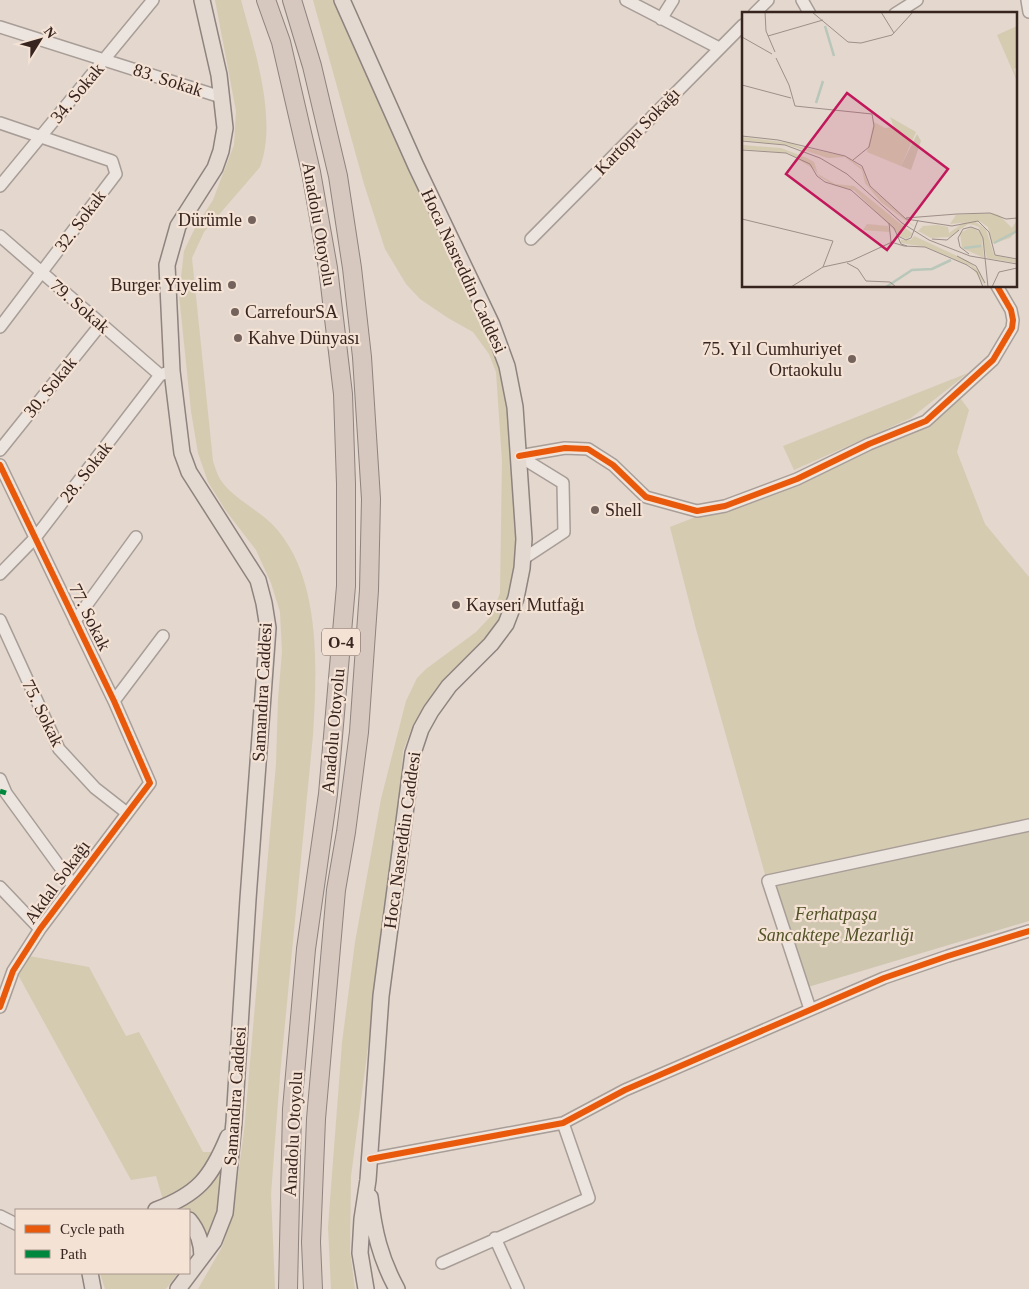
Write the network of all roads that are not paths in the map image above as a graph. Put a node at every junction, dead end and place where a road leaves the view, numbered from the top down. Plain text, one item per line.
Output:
1 (154, 0) edge
2 (202, 0) edge
3 (266, 0) edge
4 (292, 0) edge
5 (342, 0) edge
6 (626, 0) edge
7 (673, 0) edge
8 (768, 0) edge
9 (802, 0) edge
10 (917, 0) edge
11 (1027, 0) edge
12 (756, 12) edge
13 (809, 12) edge
14 (898, 12) edge
15 (1029, 12) edge
16 (661, 19) junction
17 (742, 25) edge
18 (0, 27) edge
19 (719, 48) junction
20 (104, 60) junction
21 (221, 97) junction
22 (0, 123) edge
23 (40, 137) junction
24 (0, 186) edge
25 (0, 236) edge
26 (532, 239) dead end
27 (41, 273) junction
28 (998, 288) edge
29 (101, 324) junction
30 (0, 327) edge
31 (166, 373) junction
32 (0, 450) edge
33 (519, 456) junction
34 (0, 465) edge
35 (136, 537) dead end
36 (35, 538) junction
37 (523, 559) junction
38 (0, 574) edge
39 (0, 620) edge
40 (75, 621) junction
41 (162, 636) dead end
42 (114, 701) junction
43 (0, 780) edge
44 (150, 783) joint
45 (127, 812) junction
46 (1029, 825) edge
47 (73, 885) junction
48 (0, 887) edge
49 (40, 929) junction
50 (1029, 931) edge
51 (0, 1007) edge
52 (810, 1009) junction
53 (234, 1122) junction
54 (562, 1122) junction
55 (370, 1159) junction
56 (368, 1180) junction
57 (165, 1209) edge
58 (0, 1210) edge
59 (0, 1216) edge
60 (15, 1217) edge
61 (190, 1222) edge
62 (15, 1224) edge
63 (495, 1238) junction
64 (202, 1256) junction
65 (442, 1263) dead end
66 (86, 1274) edge
67 (90, 1274) edge
68 (182, 1286) edge
69 (93, 1289) edge
70 (288, 1289) edge
71 (313, 1289) edge
72 (366, 1289) edge
73 (397, 1289) edge
74 (518, 1289) edge

1 - 20 street, 34. Sokak
2 - 21 main road, Samandıra Caddesi
3 - 70 highway, Anadolu Otoyolu / O-4
4 - 71 highway, Anadolu Otoyolu / O-4
5 - 33 main road, Hoca Nasreddin Caddesi
6 - 16 street
7 - 16 street
8 - 12 street
9 - 13 street
10 - 14 street
11 - 15 street
16 - 19 street
17 - 19 street, Kartopu Sokağı
18 - 20 street, 83. Sokak
19 - 26 street, Kartopu Sokağı
20 - 21 street, 83. Sokak
20 - 23 street, 34. Sokak
21 - 31 main road, Samandıra Caddesi
22 - 23 street
23 - 24 street, 34. Sokak
23 - 27 street, 32. Sokak
25 - 27 street, 79. Sokak
27 - 29 street, 79. Sokak
27 - 30 street, 32. Sokak
28 - 33 street
29 - 31 street, 79. Sokak
29 - 32 street, 30. Sokak
31 - 36 street, 28. Sokak
31 - 53 main road, Samandıra Caddesi
33 - 37 main road, Hoca Nasreddin Caddesi
33 - 37 street
34 - 36 street, 77. Sokak
35 - 40 street
36 - 38 street, 28. Sokak
36 - 40 street, 77. Sokak
37 - 55 main road, Hoca Nasreddin Caddesi
39 - 45 street, 75. Sokak
40 - 42 street, 77. Sokak
41 - 42 street
42 - 44 street, 77. Sokak
43 - 47 street
44 - 45 street, Akdal Sokağı
45 - 47 street, Akdal Sokağı
46 - 52 street
47 - 49 street, Akdal Sokağı
48 - 49 street
49 - 51 street, Akdal Sokağı
50 - 52 street
52 - 54 street
53 - 57 main road
53 - 64 main road, Samandıra Caddesi
54 - 55 street
54 - 63 street
55 - 56 main road, Hoca Nasreddin Caddesi
56 - 72 main road
56 - 73 main road
58 - 60 street
59 - 62 street
61 - 64 main road
63 - 65 street
63 - 74 street
64 - 68 main road, Samandıra Caddesi
66 - 69 street
67 - 69 main road

